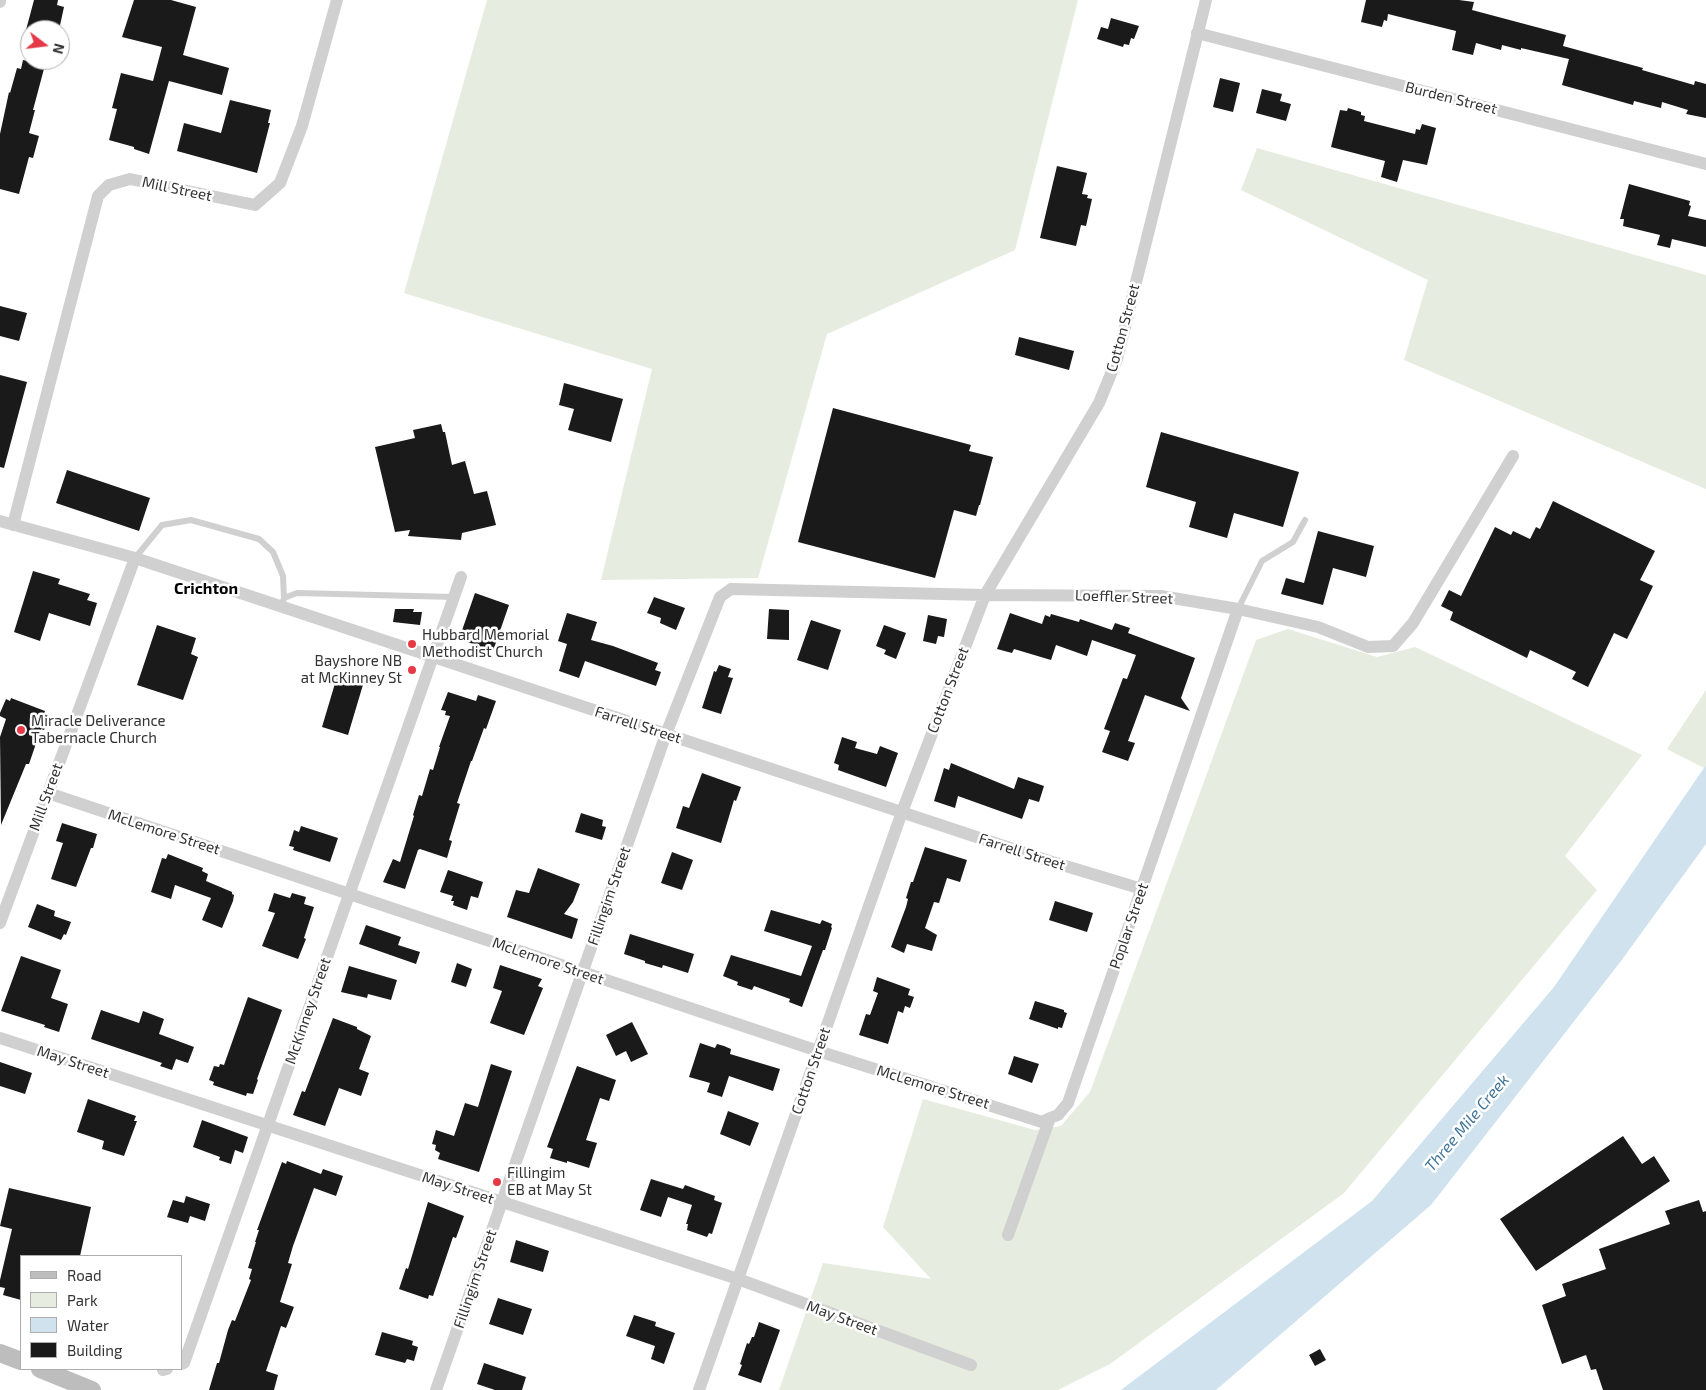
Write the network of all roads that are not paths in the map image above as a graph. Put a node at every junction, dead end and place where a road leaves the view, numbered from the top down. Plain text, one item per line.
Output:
1 (337, 0) edge
2 (1206, 0) edge
3 (1197, 33) junction
4 (1706, 164) edge
5 (1513, 456) dead end
6 (1305, 520) dead end
7 (0, 521) edge
8 (13, 525) junction
9 (134, 558) junction
10 (461, 577) dead end
11 (801, 591) joint
12 (985, 594) junction
13 (454, 597) junction
14 (282, 602) junction
15 (1238, 609) junction
16 (433, 657) junction
17 (666, 734) junction
18 (48, 794) junction
19 (902, 812) junction
20 (1142, 889) junction
21 (349, 894) junction
22 (0, 923) edge
23 (582, 972) junction
24 (0, 1038) edge
25 (818, 1051) junction
26 (1050, 1118) junction
27 (268, 1125) junction
28 (502, 1202) junction
29 (1008, 1235) dead end
30 (738, 1279) junction
31 (0, 1353) edge
32 (20, 1361) edge
33 (182, 1364) edge
34 (971, 1365) dead end
35 (42, 1370) edge
36 (92, 1390) edge
37 (436, 1390) edge
38 (699, 1390) edge

1 - 8 street, Mill Street
2 - 3 street, Cotton Street
3 - 4 street, Burden Street
3 - 12 street, Cotton Street
5 - 15 street, Loeffler Street
6 - 15 lane
7 - 8 street, Farrell Street
8 - 9 street, Farrell Street
9 - 14 street, Farrell Street
9 - 14 lane
9 - 18 street, Mill Street
10 - 13 street, McKinney Street
11 - 12 street, Loeffler Street
11 - 17 street, Fillingim Street
12 - 15 street, Loeffler Street
12 - 19 street, Cotton Street
13 - 14 lane
13 - 16 street, McKinney Street
14 - 16 street, Farrell Street
15 - 20 street, Poplar Street
16 - 17 street, Farrell Street
16 - 21 street, McKinney Street
17 - 19 street, Farrell Street
17 - 23 street, Fillingim Street
18 - 21 street, McLemore Street
18 - 22 street, Mill Street
19 - 20 street, Farrell Street
19 - 25 street, Cotton Street
20 - 26 street, Poplar Street
21 - 23 street, McLemore Street
21 - 27 street, McKinney Street
23 - 25 street, McLemore Street
23 - 28 street, Fillingim Street
24 - 27 street, May Street
25 - 26 street, McLemore Street
25 - 30 street, Cotton Street
26 - 29 street, Poplar Street
27 - 28 street, May Street
27 - 33 street, McKinney Street
28 - 30 street, May Street
28 - 37 street, Fillingim Street
30 - 34 street, May Street
30 - 38 street, Cotton Street
31 - 32 street
35 - 36 street

